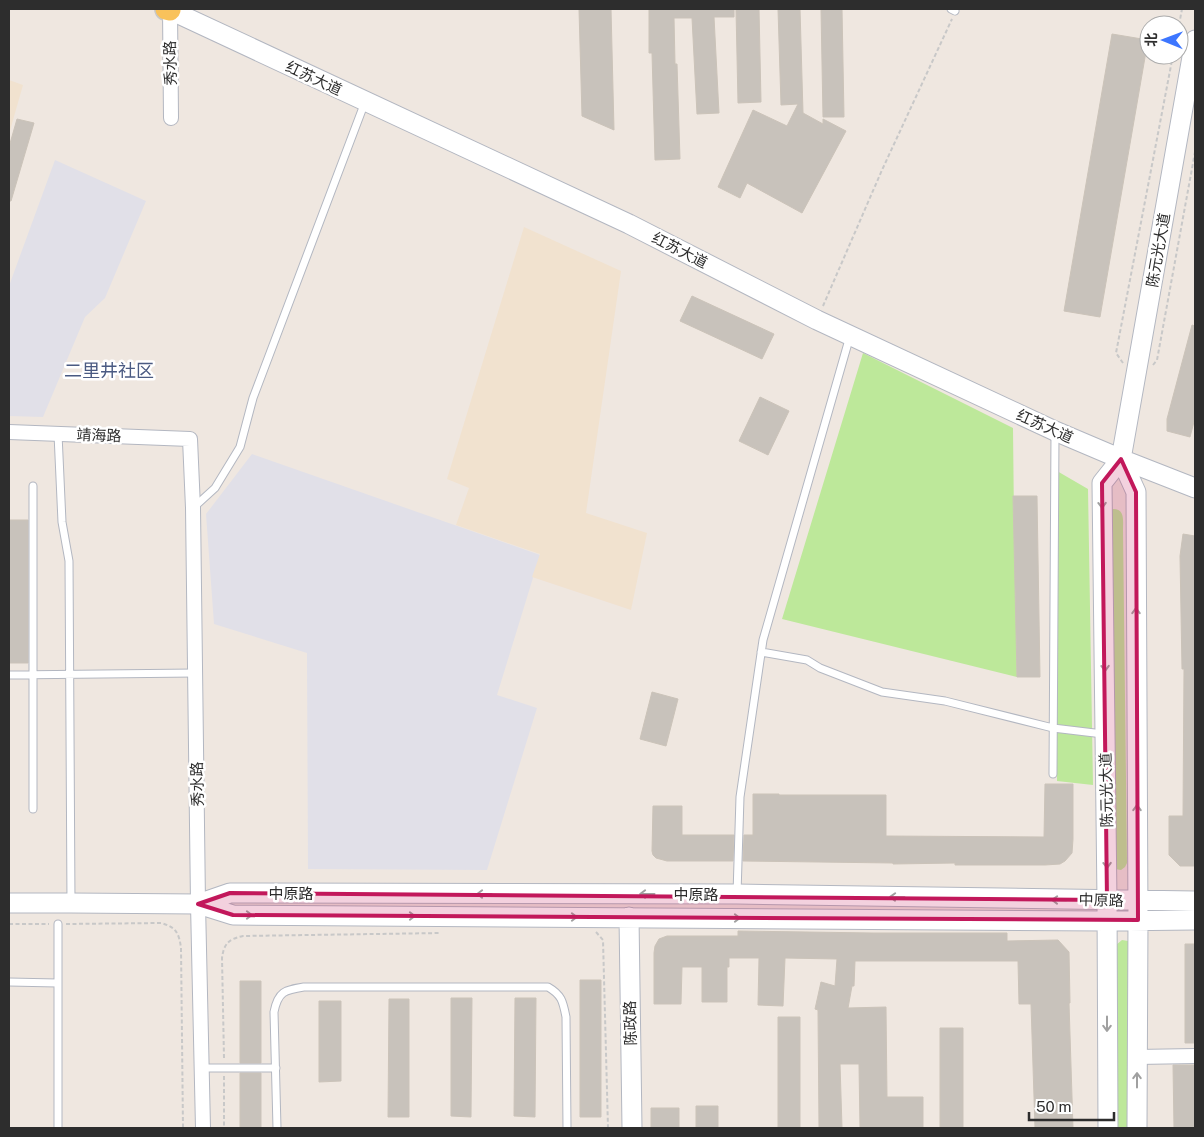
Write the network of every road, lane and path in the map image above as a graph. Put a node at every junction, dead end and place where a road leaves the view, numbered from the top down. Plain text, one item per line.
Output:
1 (169, 9) edge
2 (953, 10) edge
3 (1195, 40) edge
4 (1171, 65) edge
5 (365, 102) junction
6 (170, 118) dead end
7 (1195, 152) edge
8 (817, 320) junction
9 (850, 335) junction
10 (1152, 366) dead end
11 (1134, 382) junction
12 (1054, 431) junction
13 (9, 432) edge
14 (58, 434) junction
15 (190, 439) joint
16 (1121, 459) junction
17 (33, 486) dead end
18 (1195, 488) edge
19 (193, 508) junction
20 (761, 652) junction
21 (195, 673) junction
22 (70, 674) junction
23 (9, 675) edge
24 (33, 675) junction
25 (1053, 728) junction
26 (1106, 734) junction
27 (1053, 774) dead end
28 (33, 809) dead end
29 (737, 894) junction
30 (1107, 900) junction
31 (1138, 901) junction
32 (1195, 901) edge
33 (9, 903) edge
34 (71, 903) junction
35 (198, 904) junction
36 (629, 918) junction
37 (1138, 920) junction
38 (1195, 920) edge
39 (1107, 921) junction
40 (9, 924) edge
41 (58, 924) junction
42 (9, 982) edge
43 (57, 983) junction
44 (1195, 1056) edge
45 (1137, 1057) junction
46 (202, 1068) junction
47 (276, 1068) junction
48 (58, 1128) edge
49 (184, 1128) edge
50 (203, 1128) edge
51 (276, 1128) edge
52 (567, 1128) edge
53 (632, 1128) edge
54 (1108, 1128) edge
55 (1138, 1128) edge

1 - 5 main road, 红苏大道
1 - 6 street, 秀水路
2 - 8 path
3 - 11 main road, 陈元光大道
4 - 11 path
5 - 8 main road, 红苏大道
5 - 19 lane
7 - 10 path
8 - 9 main road, 红苏大道
9 - 12 main road, 红苏大道
9 - 20 lane
11 - 16 main road, 陈元光大道
12 - 16 main road, 红苏大道
12 - 25 lane
13 - 14 street, 靖海路
14 - 15 street, 靖海路
14 - 22 lane
15 - 19 street, 秀水路
16 - 18 main road, 红苏大道
16 -> 26 main road, 陈元光大道
31 -> 16 main road, 陈元光大道
17 - 24 lane
19 - 21 street, 秀水路
20 - 25 lane
20 - 29 lane
21 - 22 lane
21 - 35 street, 秀水路
22 - 24 lane
22 - 34 lane
23 - 24 lane
24 - 28 lane
25 - 26 lane
25 - 27 lane
26 -> 30 main road, 陈元光大道
30 -> 29 main road, 中原路
29 -> 35 main road, 中原路
30 - 31 main road, 中原路
30 - 39 main road, 陈元光大道
31 - 32 main road, 中原路
31 - 37 main road, 陈元光大道
33 - 34 main road, 中原路
34 - 35 main road, 中原路
35 -> 36 main road, 中原路
35 - 46 street, 秀水路
36 -> 39 main road, 中原路
36 - 53 main road, 陈政路
37 - 38 main road, 中原路
37 - 39 main road, 中原路
37 - 45 main road, 陈元光大道
39 -> 54 main road, 陈元光大道
40 - 41 path
41 - 43 lane
41 - 49 path
42 - 43 lane
43 - 48 lane
44 - 45 street
55 -> 45 main road, 陈元光大道
46 - 47 lane
46 - 50 street, 秀水路
47 - 51 lane
47 - 52 lane

